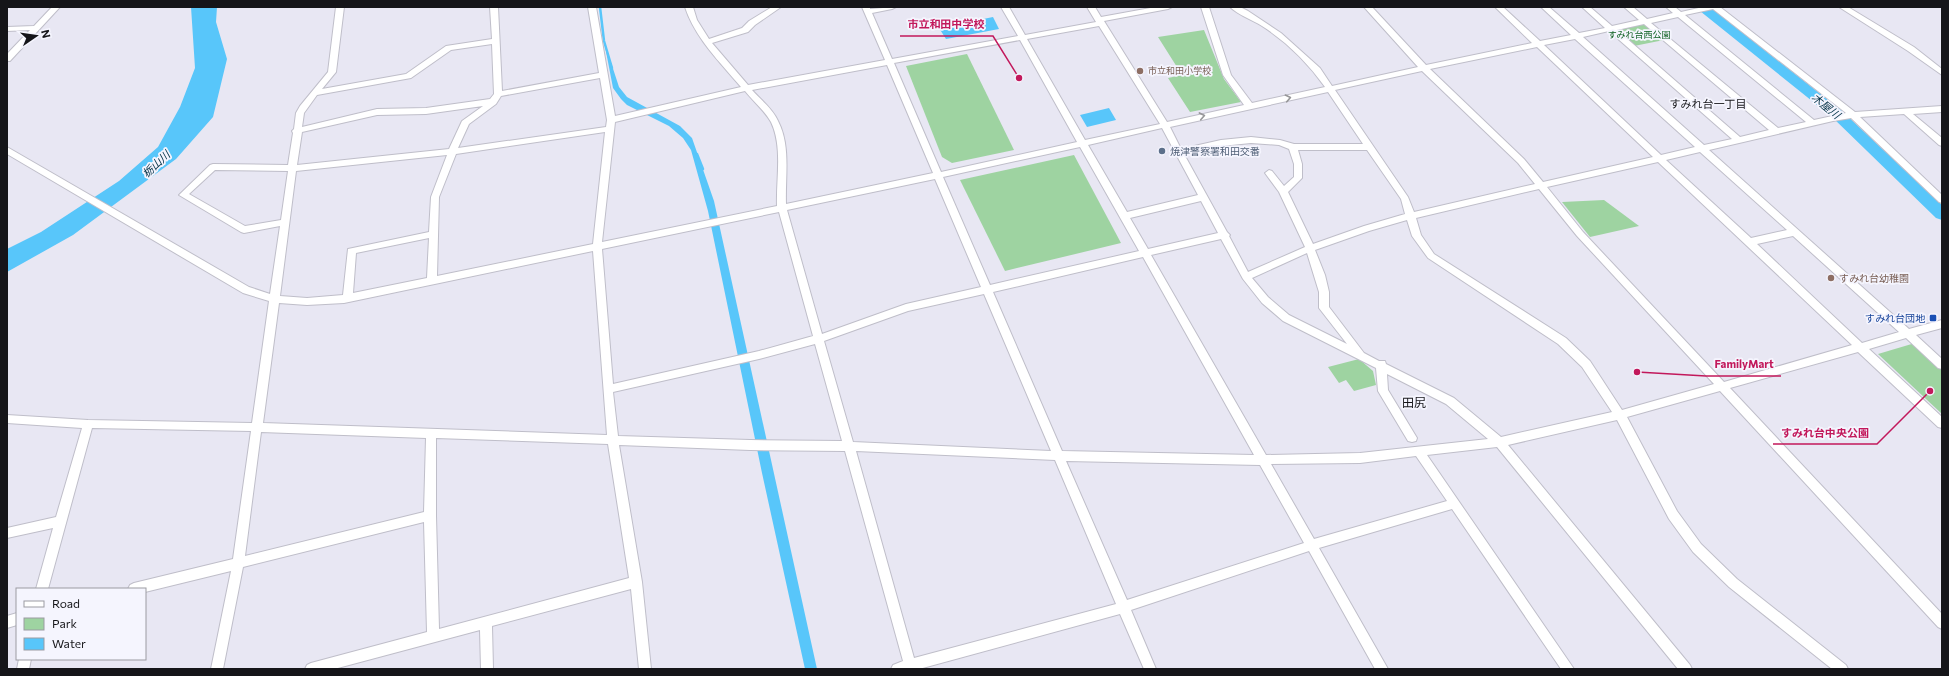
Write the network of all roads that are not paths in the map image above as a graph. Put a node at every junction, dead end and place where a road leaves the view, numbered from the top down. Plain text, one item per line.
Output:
1 (56, 7) edge
2 (340, 7) edge
3 (494, 7) edge
4 (592, 7) edge
5 (689, 7) edge
6 (776, 7) edge
7 (892, 7) edge
8 (1005, 7) edge
9 (1091, 7) edge
10 (1168, 7) edge
11 (1205, 7) edge
12 (1234, 7) edge
13 (1368, 7) edge
14 (1499, 7) edge
15 (1544, 7) edge
16 (1586, 7) edge
17 (1628, 7) edge
18 (1670, 7) edge
19 (1714, 7) edge
20 (1843, 7) edge
21 (868, 9) edge
22 (1679, 14) junction
23 (1100, 21) junction
24 (1645, 21) junction
25 (35, 28) junction
26 (1610, 28) junction
27 (7, 29) edge
28 (1576, 35) junction
29 (1022, 36) junction
30 (496, 41) junction
31 (707, 42) junction
32 (1538, 43) junction
33 (7, 59) edge
34 (890, 61) junction
35 (1424, 68) junction
36 (1942, 73) edge
37 (602, 75) junction
38 (747, 88) junction
39 (1330, 89) junction
40 (316, 93) junction
41 (498, 94) junction
42 (493, 102) junction
43 (1250, 106) junction
44 (1942, 110) edge
45 (1905, 111) junction
46 (1853, 115) junction
47 (1813, 123) junction
48 (610, 124) junction
49 (1164, 124) junction
50 (296, 131) junction
51 (1776, 131) junction
52 (1739, 140) junction
53 (1942, 143) edge
54 (1083, 144) junction
55 (1370, 147) junction
56 (1292, 148) junction
57 (1702, 149) junction
58 (7, 150) edge
59 (451, 152) junction
60 (1179, 152) junction
61 (1661, 158) junction
62 (293, 168) junction
63 (1269, 173) dead end
64 (939, 175) junction
65 (1542, 186) junction
66 (1282, 191) junction
67 (1937, 191) edge
68 (1204, 198) junction
69 (1942, 200) edge
70 (782, 208) junction
71 (1125, 216) junction
72 (1411, 216) junction
73 (285, 222) junction
74 (1794, 232) junction
75 (434, 234) junction
76 (1225, 234) junction
77 (1750, 242) junction
78 (597, 246) junction
79 (1310, 248) junction
80 (1146, 252) junction
81 (1246, 277) junction
82 (432, 281) junction
83 (986, 289) junction
84 (274, 298) junction
85 (348, 298) junction
86 (1942, 324) edge
87 (1906, 334) junction
88 (820, 338) junction
89 (1860, 346) junction
90 (1360, 353) junction
91 (1381, 364) junction
92 (1942, 365) edge
93 (1722, 386) junction
94 (608, 388) junction
95 (1620, 415) junction
96 (7, 419) edge
97 (88, 424) junction
98 (1942, 424) edge
99 (256, 427) junction
100 (431, 433) junction
101 (1412, 438) dead end
102 (613, 440) junction
103 (1499, 442) junction
104 (848, 446) junction
105 (1420, 452) junction
106 (1060, 456) junction
107 (1262, 460) junction
108 (1454, 504) junction
109 (430, 516) junction
110 (60, 521) junction
111 (7, 533) edge
112 (1312, 544) junction
113 (238, 563) junction
114 (636, 582) junction
115 (42, 588) edge
116 (138, 588) edge
117 (1124, 607) junction
118 (486, 622) junction
119 (1942, 623) edge
120 (433, 636) junction
121 (910, 667) edge
122 (217, 669) edge
123 (311, 669) edge
124 (487, 669) edge
125 (645, 669) edge
126 (897, 669) edge
127 (1150, 669) edge
128 (1382, 669) edge
129 (1568, 669) edge
130 (1686, 669) edge
131 (1842, 669) edge

1 - 25 street
2 - 40 street
3 - 30 street
4 - 37 street
5 - 31 street
6 - 31 street
7 - 21 street
8 - 29 street
9 - 23 street
10 - 23 street
11 - 43 street
12 - 39 street
13 - 35 street
14 - 32 street
15 - 28 street
16 - 26 street
17 - 24 street
18 - 22 street
19 - 22 street
19 - 46 street
20 - 36 street
21 - 34 street
22 - 24 street
22 - 47 street
23 - 29 street
23 - 49 street
24 - 26 street
24 - 51 street
25 - 27 street
25 - 33 street
26 - 28 street
26 - 52 street
28 - 32 street
28 - 57 street
29 - 34 street
29 - 54 street
30 - 40 street
30 - 41 street
31 - 38 street
32 - 35 street
32 - 61 street
34 - 38 street
34 - 64 street
35 - 39 street
35 - 65 street
37 - 41 street
37 - 48 street
38 - 48 street
38 - 70 street
43 -> 39 street
39 - 55 street
40 - 50 street
41 - 42 street
42 - 50 street
42 - 59 street
49 -> 43 street
44 - 45 street
45 - 46 street
45 - 53 street
46 - 47 street
46 - 67 street
47 - 51 street
48 - 59 street
48 - 78 street
49 - 54 street
49 - 60 street
50 - 62 street
51 - 52 street
52 - 57 street
54 - 64 street
54 - 71 street
55 - 56 street
55 - 72 street
56 - 60 street
56 - 66 street
57 - 61 street
57 - 74 street
58 - 84 street
59 - 62 street
59 - 75 street
60 - 68 street
61 - 65 street
61 - 77 street
62 - 73 street
62 - 73 street
63 - 66 street
64 - 70 street
64 - 83 street
65 - 72 street
65 - 93 street
66 - 79 street
67 - 69 street
68 - 71 street
68 - 76 street
70 - 78 street
70 - 88 street
71 - 80 street
72 - 79 street
72 - 95 street
73 - 84 street
74 - 77 street
74 - 87 street
75 - 82 street
75 - 85 street
76 - 80 street
76 - 81 street
77 - 89 street
78 - 82 street
78 - 94 street
79 - 81 street
79 - 90 street
80 - 83 street
80 - 107 street
81 - 90 street
82 - 85 street
83 - 88 street
83 - 106 street
84 - 85 street
84 - 99 street
86 - 87 street
87 - 89 street
87 - 92 street
88 - 94 street
88 - 104 street
89 - 93 street
89 - 98 street
90 - 91 street
91 - 101 street
91 - 103 street
93 - 95 street
93 - 119 street
94 - 102 street
95 - 103 street
95 - 131 street
96 - 97 street
97 - 99 street
97 - 110 street
99 - 100 street
99 - 113 street
100 - 102 street
100 - 109 street
102 - 104 street
102 - 114 street
103 - 105 street
103 - 130 street
104 - 106 street
104 - 121 street
105 - 107 street
105 - 108 street
106 - 107 street
106 - 117 street
107 - 112 street
108 - 112 street
108 - 129 street
109 - 113 street
109 - 120 street
110 - 111 street
110 - 115 street
112 - 117 street
112 - 128 street
113 - 116 street
113 - 122 street
114 - 118 street
114 - 125 street
117 - 121 street
117 - 127 street
118 - 120 street
118 - 124 street
120 - 123 street
121 - 126 street

